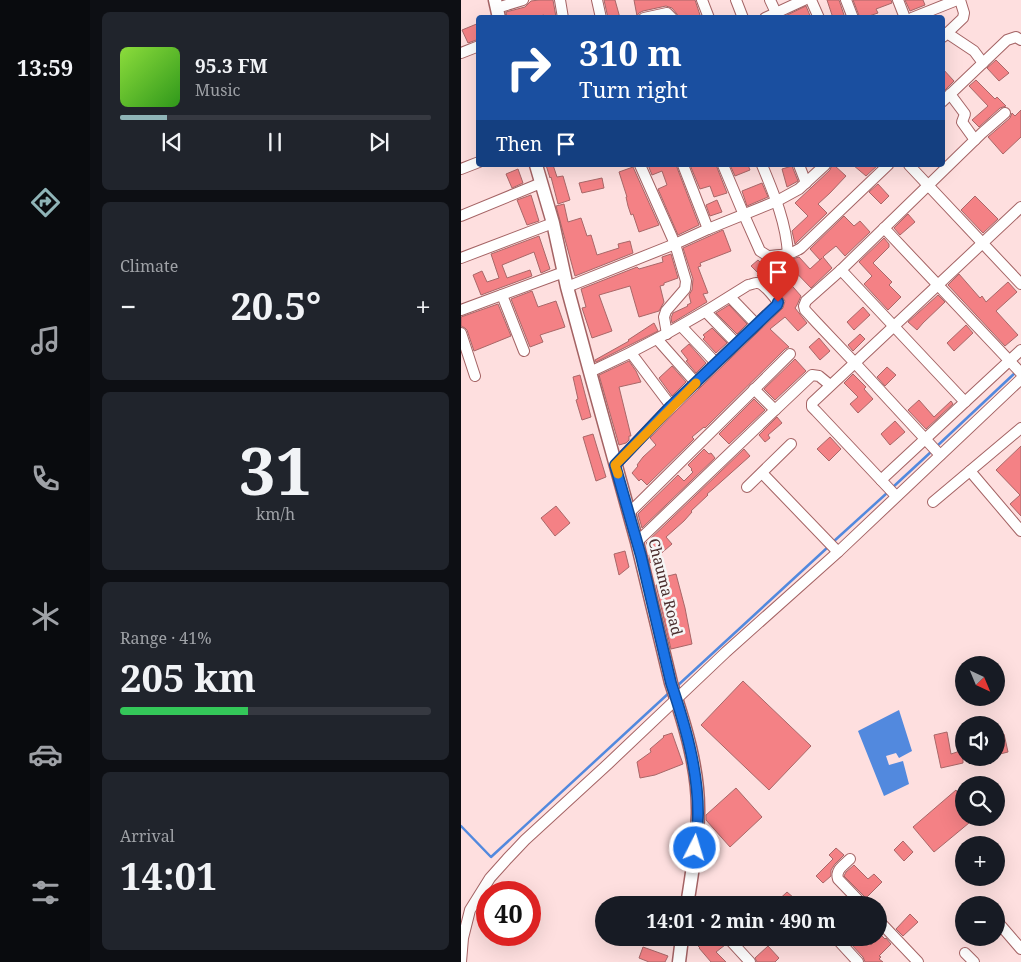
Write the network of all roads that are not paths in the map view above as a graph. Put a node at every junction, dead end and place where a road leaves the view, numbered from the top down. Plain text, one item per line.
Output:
1 (523, 0) edge
2 (560, 0) edge
3 (597, 0) edge
4 (702, 0) edge
5 (736, 0) edge
6 (770, 0) edge
7 (804, 0) edge
8 (811, 0) edge
9 (846, 0) edge
10 (898, 0) edge
11 (958, 0) edge
12 (945, 2) edge
13 (497, 8) edge
14 (562, 15) edge
15 (600, 15) edge
16 (708, 15) edge
17 (742, 15) edge
18 (777, 15) edge
19 (818, 15) edge
20 (852, 15) edge
21 (904, 15) edge
22 (918, 15) edge
23 (945, 34) edge
24 (945, 36) edge
25 (1021, 40) edge
26 (476, 47) edge
27 (461, 53) edge
28 (983, 63) junction
29 (950, 94) junction
30 (945, 99) edge
31 (1005, 113) dead end
32 (975, 140) junction
33 (476, 163) edge
34 (537, 167) edge
35 (641, 167) edge
36 (684, 167) edge
37 (724, 167) edge
38 (763, 167) edge
39 (800, 167) edge
40 (823, 167) edge
41 (886, 167) edge
42 (911, 167) edge
43 (461, 169) edge
44 (541, 182) junction
45 (807, 183) junction
46 (928, 185) junction
47 (777, 201) junction
48 (1021, 207) edge
49 (744, 215) junction
50 (461, 216) edge
51 (553, 223) junction
52 (884, 228) junction
53 (708, 229) junction
54 (983, 242) junction
55 (675, 244) junction
56 (788, 254) junction
57 (461, 258) edge
58 (841, 270) junction
59 (564, 272) junction
60 (937, 284) junction
61 (1021, 284) edge
62 (567, 287) junction
63 (502, 295) junction
64 (730, 297) junction
65 (461, 310) edge
66 (706, 312) junction
67 (757, 324) junction
68 (681, 326) junction
69 (893, 326) junction
70 (461, 333) edge
71 (667, 334) junction
72 (657, 339) junction
73 (736, 343) junction
74 (1021, 350) edge
75 (524, 351) dead end
76 (631, 353) junction
77 (790, 354) dead end
78 (854, 362) junction
79 (716, 363) junction
80 (1015, 368) edge
81 (590, 372) junction
82 (475, 376) dead end
83 (1021, 379) edge
84 (696, 383) junction
85 (829, 385) junction
86 (754, 389) junction
87 (965, 402) junction
88 (671, 406) junction
89 (775, 410) junction
90 (1021, 428) edge
91 (925, 439) junction
92 (791, 444) dead end
93 (940, 455) junction
94 (615, 465) junction
95 (970, 471) junction
96 (762, 473) junction
97 (881, 480) junction
98 (747, 487) dead end
99 (896, 496) junction
100 (933, 502) dead end
101 (629, 513) junction
102 (1021, 531) edge
103 (637, 542) junction
104 (837, 552) junction
105 (674, 692) junction
106 (850, 859) dead end
107 (688, 896) edge
108 (854, 896) edge
109 (887, 930) edge
110 (1005, 930) edge
111 (681, 946) edge
112 (736, 946) edge
113 (843, 946) edge
114 (1021, 948) edge
115 (965, 953) dead end
116 (461, 962) edge
117 (679, 962) edge
118 (751, 962) edge
119 (858, 962) edge
120 (917, 962) edge
121 (974, 962) edge

1 - 13 street
2 - 14 street
3 - 15 street
4 - 16 street
5 - 17 street
6 - 18 street
7 - 18 street
8 - 19 street
9 - 20 street
10 - 21 street
11 - 12 street
11 - 23 street
12 - 22 street
24 - 28 street
25 - 28 street
26 - 27 street
28 - 29 street
29 - 30 street
29 - 32 street
31 - 32 street
32 - 46 street
33 - 43 street
34 - 44 street, Chauma Road
35 - 55 street
36 - 53 street
37 - 49 street
38 - 47 street
39 - 45 street
40 - 45 street
41 - 56 street
42 - 46 street
44 - 50 street
44 - 51 street, Chauma Road
45 - 47 street
46 - 52 street
46 - 54 street
47 - 49 street
47 - 56 street
48 - 54 street
49 - 53 street
49 - 56 street
51 - 57 street
51 - 59 street, Chauma Road
52 - 58 street
52 - 60 street
53 - 55 street
54 - 60 street
54 - 61 street
55 - 62 street
55 - 71 street
58 - 69 street
58 - 78 street
59 - 62 street, Chauma Road
59 - 63 street
60 - 69 street
60 - 80 street
62 - 81 street, Chauma Road
63 - 65 street
63 - 75 street
64 - 66 street
64 - 67 street
64 - 67 street
66 - 68 street
66 - 73 street
67 - 73 street
68 - 71 street
68 - 79 street
69 - 78 street
69 - 87 street
70 - 82 street
71 - 72 street
72 - 76 street
72 - 84 street
73 - 79 street
74 - 80 street
76 - 81 street
76 - 88 street
77 - 86 street
78 - 85 street
78 - 91 street
79 - 84 street
80 - 87 street
81 - 94 street, Chauma Road
83 - 93 street
84 - 88 street
85 - 89 street
85 - 97 street
86 - 89 street
86 - 101 street
87 - 91 street
88 - 94 street
89 - 103 street
90 - 95 street
91 - 93 street
91 - 97 street
92 - 96 street
93 - 99 street
94 - 101 street, Chauma Road
95 - 100 street
95 - 102 street
96 - 98 street
96 - 104 street
97 - 99 street
99 - 104 street
101 - 103 street, Chauma Road
103 - 105 street, Chauma Road
104 - 105 street
105 - 107 street, Chauma Road
105 - 116 street
106 - 108 street
109 - 120 street
110 - 114 street
111 - 117 street
112 - 118 street
113 - 119 street
115 - 121 street

